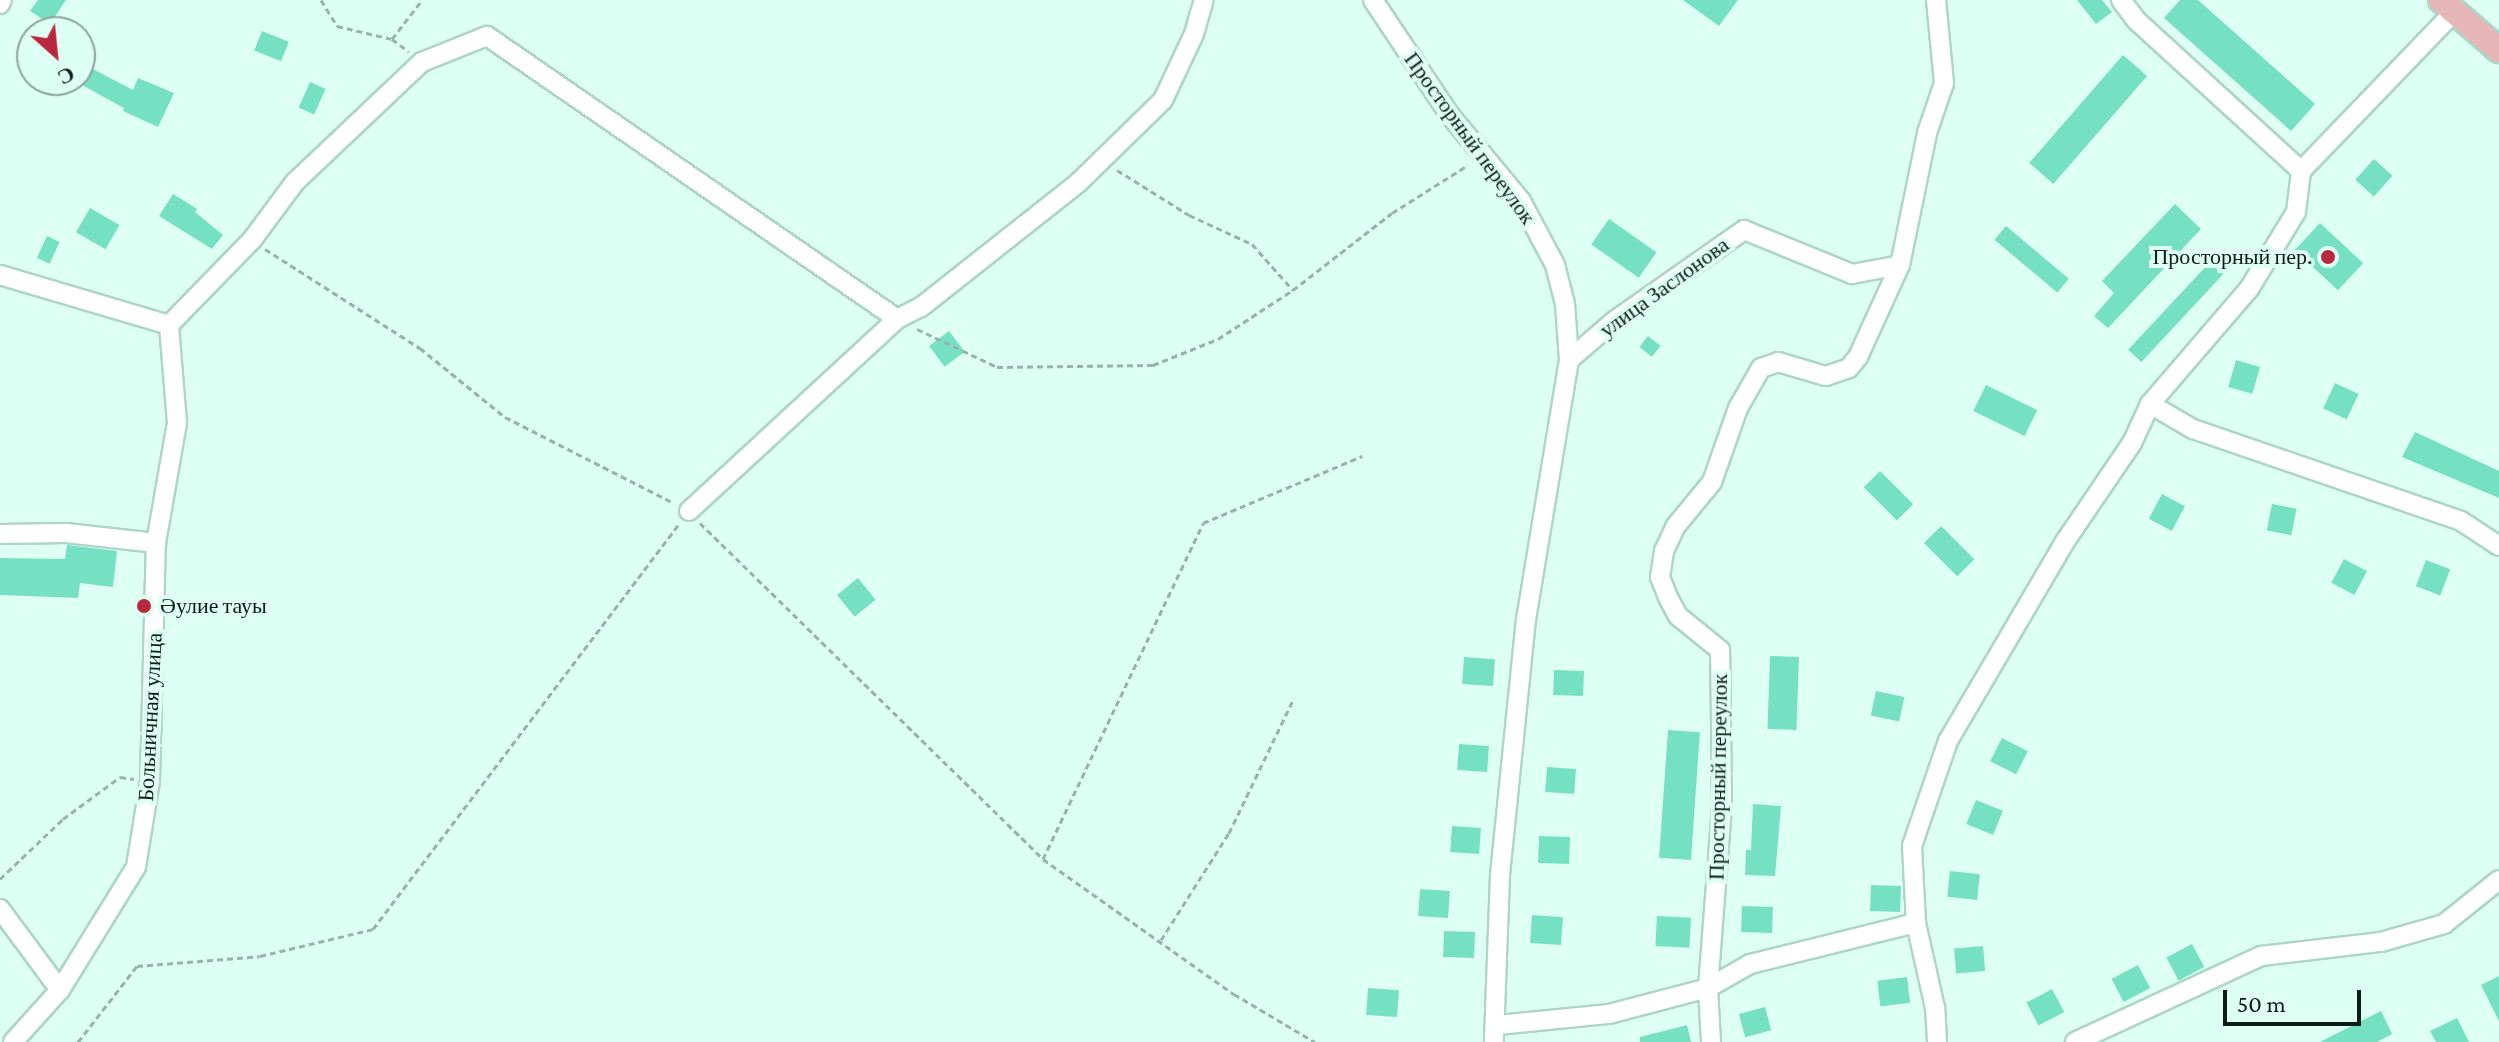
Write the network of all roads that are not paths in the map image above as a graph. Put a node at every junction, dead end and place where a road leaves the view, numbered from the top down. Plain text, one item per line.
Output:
1 (1204, 0) edge
2 (1373, 0) edge
3 (1936, 0) edge
4 (2121, 0) edge
5 (2447, 6) edge
6 (2499, 50) edge
7 (2301, 171) junction
8 (1900, 265) junction
9 (0, 275) edge
10 (897, 319) junction
11 (169, 325) junction
12 (1569, 360) junction
13 (2150, 404) junction
14 (689, 511) road end
15 (0, 534) edge
16 (156, 543) junction
17 (2499, 546) edge
18 (2499, 880) edge
19 (0, 909) edge
20 (1916, 923) junction
21 (1708, 988) junction
22 (60, 990) junction
23 (1496, 1033) edge
24 (13, 1042) edge
25 (1711, 1042) edge
26 (1937, 1042) edge
27 (2075, 1042) edge

1 - 10 street
2 - 12 street, Просторный переулок
3 - 8 street, Просторный переулок
4 - 7 street
5 - 6 main road
5 - 7 street
7 - 13 street
8 - 12 street, улица Заслонова
8 - 21 street, Просторный переулок
9 - 11 street
10 - 11 street
10 - 14 street
11 - 16 street, Больничная улица
12 - 23 street, Просторный переулок
13 - 17 street
13 - 20 street
15 - 16 street
16 - 22 street, Больничная улица
18 - 27 street
19 - 22 street
20 - 21 street
20 - 26 street
21 - 23 street
21 - 25 street, Просторный переулок
22 - 24 street, Больничная улица

